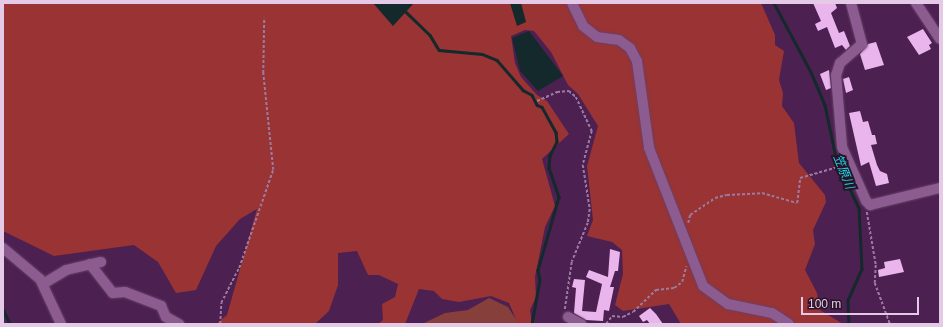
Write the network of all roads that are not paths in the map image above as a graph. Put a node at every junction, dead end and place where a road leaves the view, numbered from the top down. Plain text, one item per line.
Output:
1 (572, 3) edge
2 (851, 3) edge
3 (916, 3) edge
4 (940, 39) edge
5 (940, 188) edge
6 (3, 248) edge
7 (101, 262) dead end
8 (90, 264) junction
9 (43, 284) junction
10 (568, 317) road end
11 (61, 324) edge
12 (179, 324) edge
13 (581, 324) edge
14 (789, 324) edge

1 - 14 street
2 - 5 street
3 - 4 street
6 - 9 street
7 - 8 street
8 - 9 street
8 - 12 street
9 - 11 street
10 - 13 street

